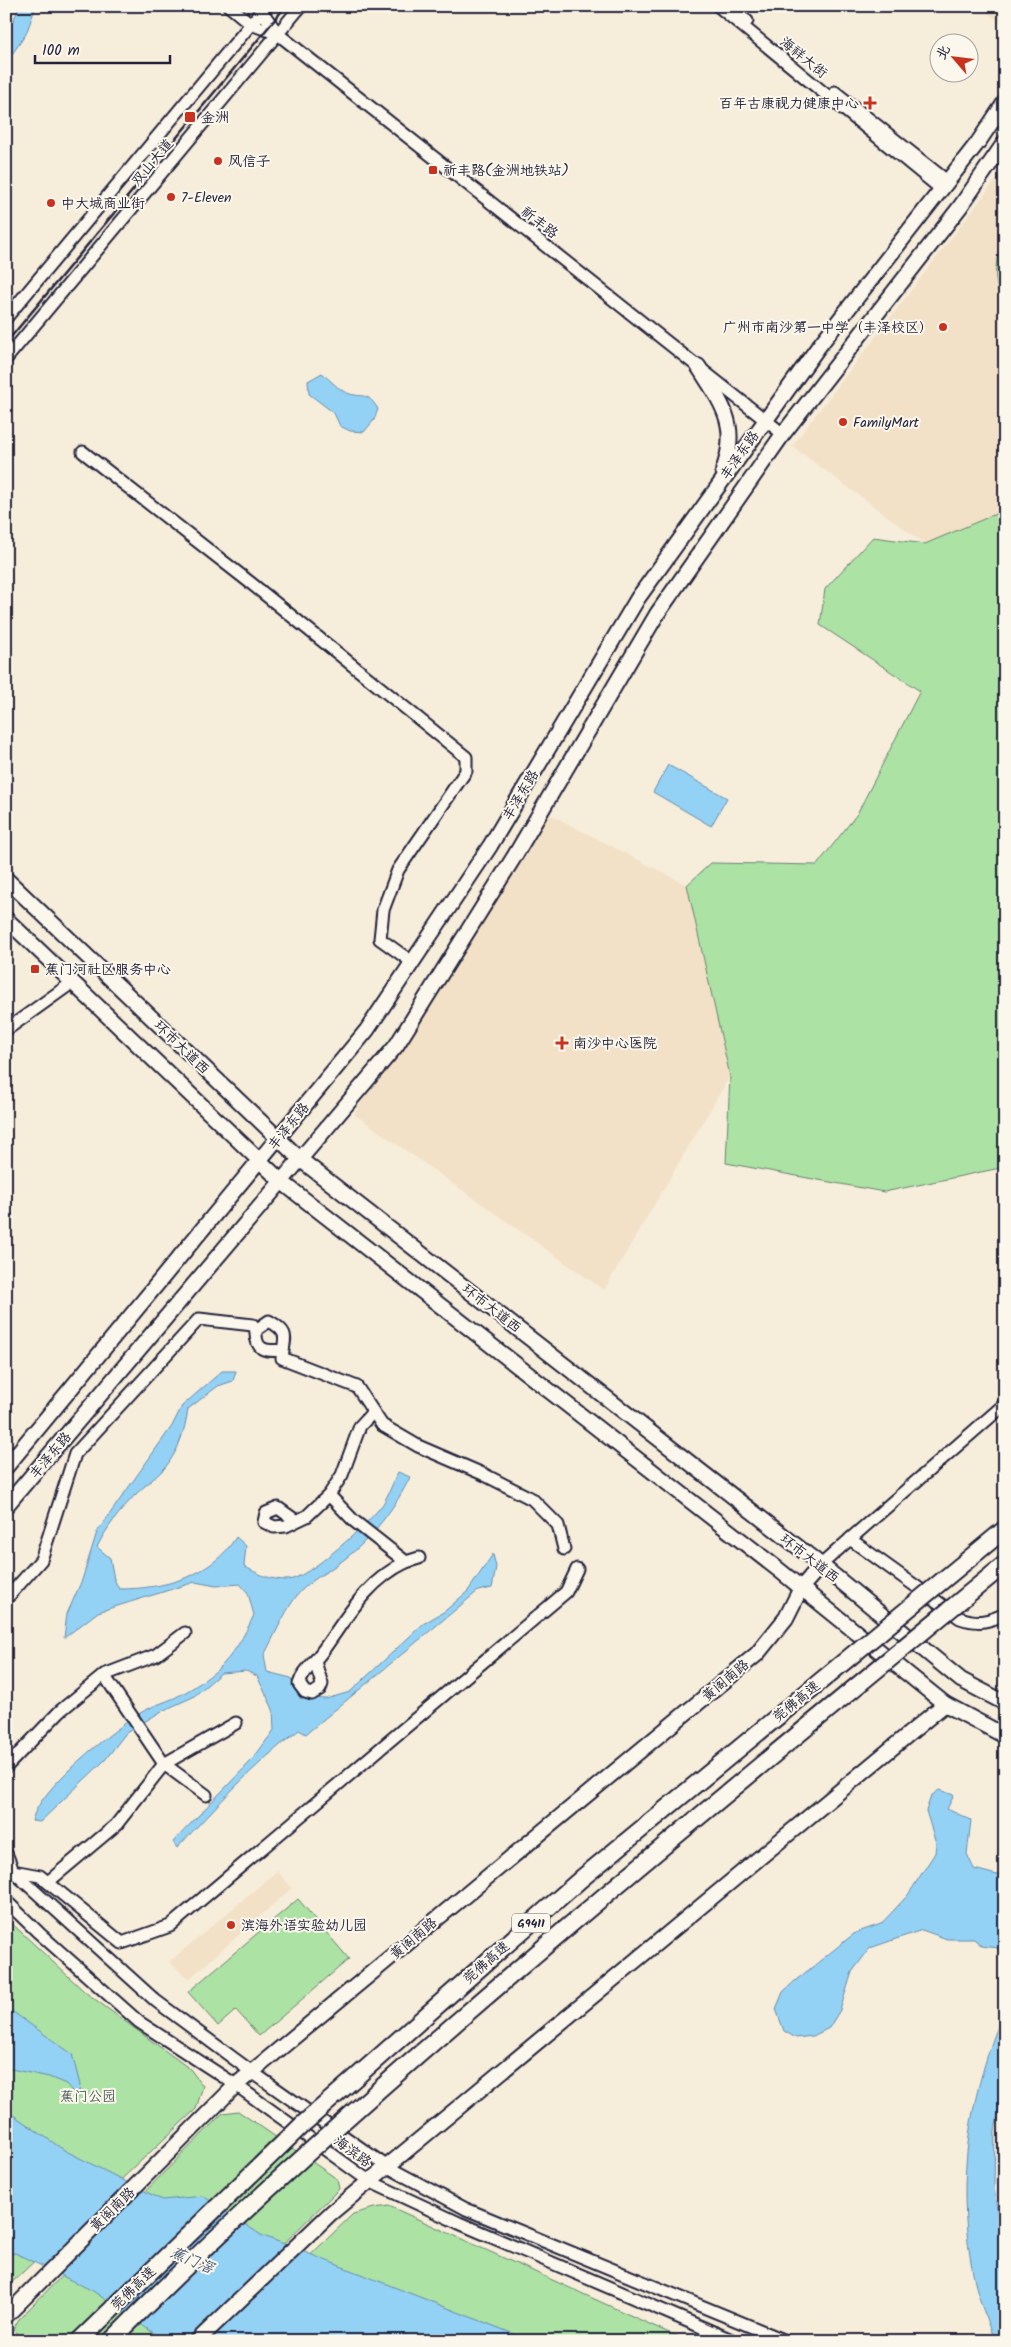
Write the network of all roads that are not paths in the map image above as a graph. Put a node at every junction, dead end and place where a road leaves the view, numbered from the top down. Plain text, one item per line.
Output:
1 (229, 6) edge
2 (302, 6) edge
3 (718, 6) edge
4 (735, 6) edge
5 (262, 7) edge
6 (251, 24) junction
7 (278, 34) junction
8 (1005, 102) edge
9 (1005, 142) edge
10 (944, 185) junction
11 (6, 318) edge
12 (6, 359) edge
13 (698, 366) junction
14 (764, 420) junction
15 (783, 434) junction
16 (83, 452) dead end
17 (718, 485) junction
18 (6, 879) edge
19 (6, 919) edge
20 (412, 962) junction
21 (73, 982) junction
22 (6, 1030) edge
23 (278, 1138) junction
24 (301, 1160) junction
25 (260, 1161) junction
26 (282, 1182) junction
27 (256, 1330) junction
28 (283, 1350) junction
29 (1005, 1404) edge
30 (374, 1412) junction
31 (6, 1467) edge
32 (329, 1495) junction
33 (6, 1506) edge
34 (295, 1520) dead end
35 (1005, 1530) edge
36 (850, 1539) junction
37 (564, 1549) dead end
38 (419, 1558) dead end
39 (406, 1562) junction
40 (1005, 1564) edge
41 (820, 1565) junction
42 (577, 1569) dead end
43 (801, 1588) junction
44 (6, 1599) edge
45 (1005, 1614) edge
46 (185, 1632) dead end
47 (315, 1662) dead end
48 (104, 1675) junction
49 (1005, 1703) edge
50 (945, 1704) junction
51 (236, 1723) dead end
52 (1005, 1736) edge
53 (164, 1764) junction
54 (6, 1766) edge
55 (206, 1795) dead end
56 (6, 1852) edge
57 (10, 1868) edge
58 (48, 1882) junction
59 (6, 1901) edge
60 (252, 2072) junction
61 (236, 2085) junction
62 (386, 2166) junction
63 (369, 2181) junction
64 (6, 2316) edge
65 (79, 2341) edge
66 (111, 2341) edge
67 (197, 2341) edge
68 (734, 2341) edge
69 (786, 2341) edge

1 - 6 street
2 - 7 street, 双山大道
3 - 10 street, 海祥大街
4 - 10 street, 海祥大街
5 - 6 street, 双山大道
5 - 7 street
6 - 7 street
6 - 11 street, 双山大道
7 - 12 street, 双山大道
7 - 13 street, 祈丰路
8 - 10 main road, 丰泽东路
9 - 15 main road, 丰泽东路
10 - 14 main road, 丰泽东路
13 - 14 street, 祈丰路
13 - 17 main road
14 - 15 street, 祈丰路
14 - 17 main road, 丰泽东路
15 - 24 main road, 丰泽东路
16 - 20 street
17 - 20 main road, 丰泽东路
18 - 23 main road, 环市大道西
19 - 21 main road, 环市大道西
20 - 23 main road, 丰泽东路
21 - 22 street
21 - 25 main road, 环市大道西
23 - 24 main road, 环市大道西
23 - 25 main road, 丰泽东路
24 - 26 main road, 丰泽东路
24 - 41 main road, 环市大道西
25 - 26 main road, 环市大道西
25 - 31 main road, 丰泽东路
26 - 33 main road, 丰泽东路
26 - 43 main road, 环市大道西
27 - 28 street
27 - 28 street
27 - 44 street
28 - 30 street
29 - 36 street
30 - 32 street
30 - 37 street
32 - 34 street
32 - 39 street
35 - 65 highway, 莞佛高速 / G9411, bridge
36 - 41 street
36 - 45 street
38 - 39 street
39 - 47 street
40 - 66 highway, 莞佛高速 / G9411, bridge
41 - 43 main road, 黄阁南路
41 - 49 main road, 环市大道西
42 - 58 street
43 - 50 main road, 环市大道西
43 - 60 main road, 黄阁南路
46 - 48 street
48 - 53 street
48 - 54 street
50 - 52 main road, 环市大道西
50 - 62 main road
51 - 53 street
53 - 55 street
53 - 58 street
56 - 57 street
57 - 58 street
57 - 60 street
59 - 61 street, 海滨路
60 - 61 main road, 黄阁南路
60 - 62 street
61 - 63 street, 海滨路
61 - 64 main road, 黄阁南路
62 - 63 main road
62 - 69 street
63 - 67 main road
63 - 68 street, 海滨路

